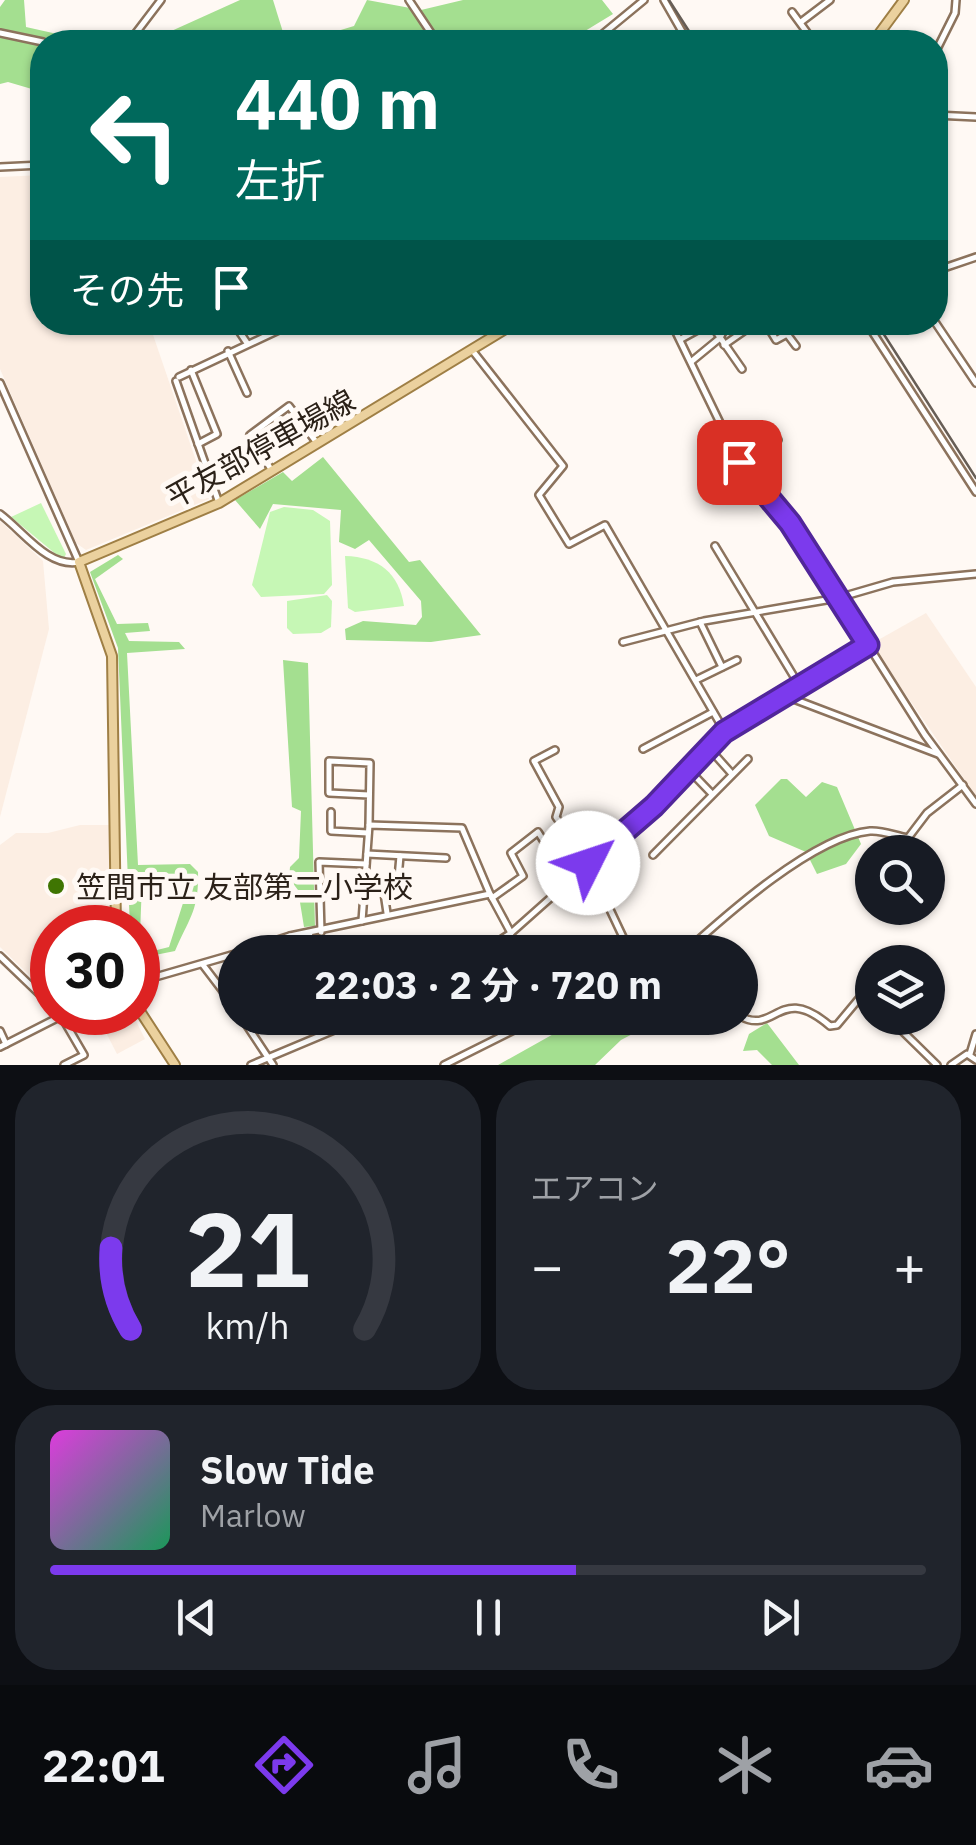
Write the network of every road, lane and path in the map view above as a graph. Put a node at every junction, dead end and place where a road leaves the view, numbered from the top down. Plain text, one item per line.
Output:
1 (161, 0) edge
2 (409, 0) edge
3 (644, 0) edge
4 (664, 0) edge
5 (830, 0) edge
6 (904, 0) edge
7 (956, 0) edge
8 (792, 12) dead end
9 (801, 22) junction
10 (138, 30) edge
11 (429, 30) edge
12 (608, 30) edge
13 (681, 30) edge
14 (806, 30) edge
15 (881, 30) edge
16 (947, 30) edge
17 (0, 33) edge
18 (30, 39) edge
19 (948, 116) edge
20 (976, 117) edge
21 (30, 166) edge
22 (0, 167) edge
23 (976, 257) edge
24 (948, 267) edge
25 (242, 335) edge
26 (266, 335) edge
27 (496, 335) edge
28 (679, 335) edge
29 (688, 335) edge
30 (718, 335) edge
31 (722, 335) edge
32 (738, 335) edge
33 (788, 335) edge
34 (874, 335) edge
35 (944, 335) edge
36 (720, 338) junction
37 (681, 339) junction
38 (247, 343) junction
39 (724, 344) junction
40 (796, 346) dead end
41 (472, 350) junction
42 (228, 352) junction
43 (692, 361) junction
44 (742, 368) dead end
45 (190, 370) junction
46 (0, 383) edge
47 (976, 384) edge
48 (248, 393) dead end
49 (778, 440) dead end
50 (198, 444) junction
51 (318, 444) junction
52 (256, 446) junction
53 (739, 462) junction
54 (207, 470) junction
55 (272, 471) junction
56 (976, 492) edge
57 (219, 503) junction
58 (0, 514) edge
59 (714, 546) dead end
60 (79, 562) junction
61 (976, 576) edge
62 (838, 598) junction
63 (758, 614) junction
64 (700, 622) junction
65 (665, 634) junction
66 (623, 642) dead end
67 (868, 645) junction
68 (737, 660) dead end
69 (722, 667) junction
70 (696, 680) junction
71 (799, 685) junction
72 (783, 695) junction
73 (713, 712) junction
74 (724, 732) junction
75 (643, 748) dead end
76 (708, 748) junction
77 (555, 750) dead end
78 (940, 755) junction
79 (748, 759) dead end
80 (687, 768) junction
81 (732, 774) junction
82 (963, 786) junction
83 (712, 794) junction
84 (370, 796) junction
85 (976, 804) edge
86 (331, 812) dead end
87 (369, 824) junction
88 (368, 833) junction
89 (895, 835) edge
90 (910, 835) edge
91 (368, 854) junction
92 (653, 855) dead end
93 (400, 856) junction
94 (446, 858) dead end
95 (588, 863) junction
96 (367, 864) junction
97 (569, 881) junction
98 (491, 896) junction
99 (116, 905) edge
100 (388, 914) junction
101 (362, 921) junction
102 (321, 932) junction
103 (308, 933) joint
104 (511, 933) joint
105 (296, 935) edge
106 (622, 935) edge
107 (703, 935) edge
108 (0, 956) edge
109 (218, 961) edge
110 (203, 965) junction
111 (160, 976) edge
112 (218, 983) edge
113 (30, 985) edge
114 (855, 1003) edge
115 (758, 1020) edge
116 (0, 1031) edge
117 (30, 1032) edge
118 (976, 1034) edge
119 (74, 1035) edge
120 (156, 1035) edge
121 (254, 1035) edge
122 (328, 1035) edge
123 (504, 1035) edge
124 (906, 1035) edge
125 (3, 1046) edge
126 (970, 1054) junction
127 (976, 1060) edge
128 (272, 1062) edge
129 (64, 1065) edge
130 (175, 1065) edge
131 (252, 1065) edge
132 (444, 1065) edge
133 (937, 1065) edge
134 (951, 1065) edge

1 - 10 street
2 - 11 street
3 - 12 street
4 - 13 street
5 - 9 street
6 - 15 main road
7 - 16 street
8 - 9 street
9 - 14 street
17 - 18 street
19 - 20 street
21 - 22 street
23 - 24 street
25 - 38 street
26 - 38 street
27 - 41 main road, 平友部停車場線
28 - 37 street
29 - 37 street
30 - 36 street
31 - 36 street
32 - 39 street
33 - 40 street
34 - 56 street
35 - 47 street
36 - 39 street
36 - 43 street
37 - 43 street
38 - 42 street
39 - 44 street
41 - 51 main road, 平友部停車場線
41 - 65 street
42 - 45 street
42 - 48 street
43 - 53 street
45 - 50 street
45 - 50 street
46 - 60 street
49 - 53 street
50 - 54 street
51 - 52 street
51 - 55 main road, 平友部停車場線
52 - 54 street
52 - 55 street
53 - 62 street
54 - 57 street
55 - 57 main road, 平友部停車場線
57 - 60 main road, 平友部停車場線
58 - 60 street
59 - 63 street
60 - 99 main road
61 - 62 street
62 - 63 street
62 - 67 street
63 - 64 street
63 - 71 street
64 - 65 street
64 - 69 street
65 - 66 street
65 - 70 street
67 - 71 street
67 - 78 street
68 - 69 street
69 - 70 street
70 - 73 street
71 - 72 street
72 - 74 street
72 - 78 street
73 - 74 street
73 - 75 street
74 - 76 street
76 - 80 street
76 - 81 street
77 - 95 street
78 - 82 street
79 - 81 street
80 - 83 street
80 - 95 street
81 - 83 street
82 - 85 street
82 - 90 street
83 - 92 street
84 - 84 street
84 - 87 street
86 - 88 street
87 - 88 street
87 - 98 street
88 - 91 street
89 - 107 street
91 - 93 street
91 - 96 street
93 - 94 street
93 - 100 street
95 - 97 street
95 - 106 street
96 - 101 street
96 - 102 street
97 - 98 street
97 - 104 street
98 - 100 street
98 - 104 street
100 - 101 street
101 - 102 street
102 - 103 street
103 - 105 street
108 - 113 street
109 - 110 street
110 - 111 street
110 - 112 street
114 - 115 street
116 - 125 street
117 - 125 street
118 - 126 street
119 - 129 street
120 - 130 main road
121 - 128 street
122 - 128 street
123 - 132 street
124 - 133 street
126 - 127 street
126 - 134 street
128 - 131 street

